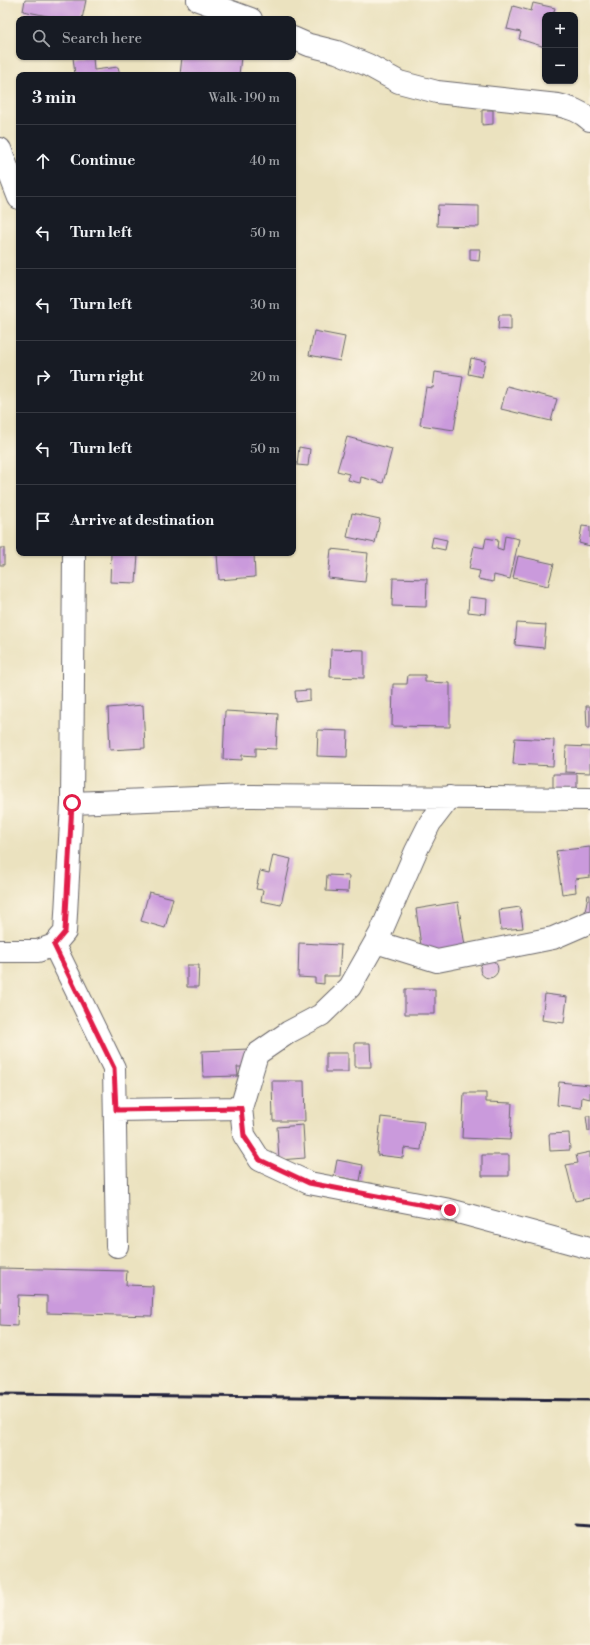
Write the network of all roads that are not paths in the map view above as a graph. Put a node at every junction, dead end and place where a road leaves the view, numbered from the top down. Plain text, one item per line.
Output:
1 (198, 0) edge
2 (243, 16) edge
3 (296, 39) edge
4 (590, 120) edge
5 (0, 149) edge
6 (16, 190) edge
7 (74, 556) edge
8 (450, 797) junction
9 (590, 798) edge
10 (72, 803) junction
11 (590, 922) edge
12 (376, 942) junction
13 (54, 945) junction
14 (0, 951) edge
15 (241, 1108) junction
16 (116, 1110) junction
17 (117, 1246) dead end
18 (590, 1248) edge

1 - 2 street
3 - 4 street
5 - 6 street
7 - 10 street
8 - 9 street
8 - 10 street
8 - 12 street
10 - 13 street
11 - 12 street
12 - 15 street
13 - 14 street
13 - 16 street
15 - 16 street
15 - 18 street
16 - 17 street

